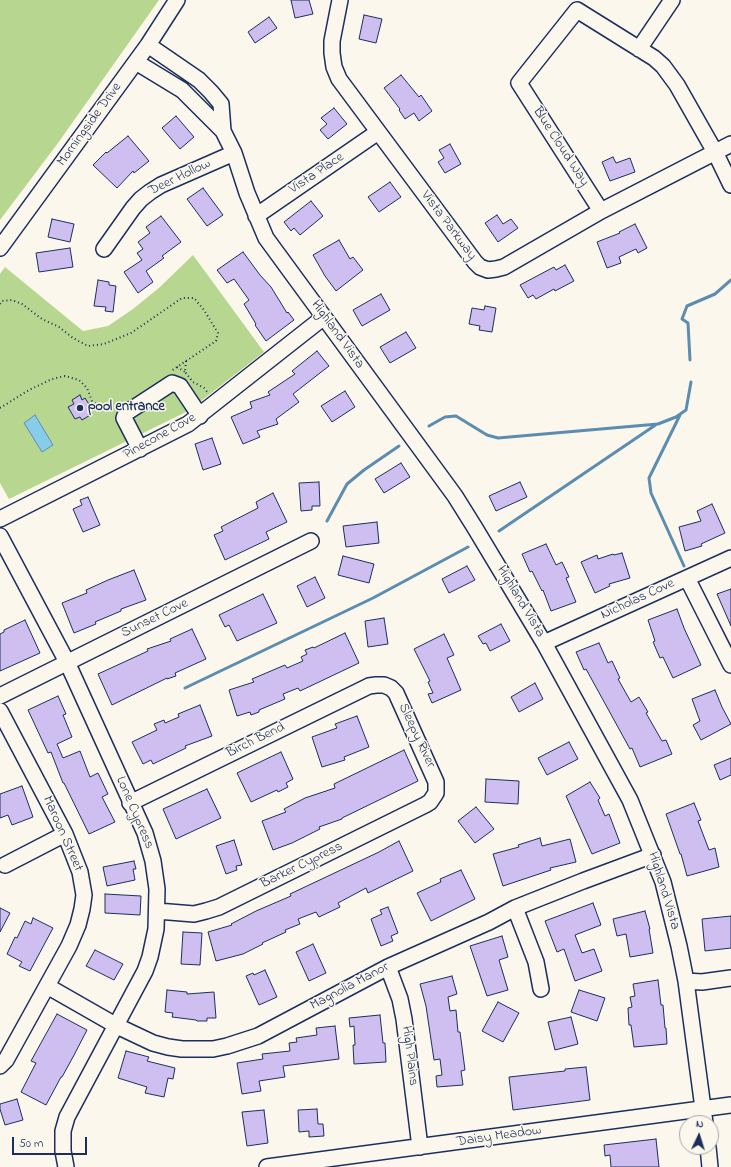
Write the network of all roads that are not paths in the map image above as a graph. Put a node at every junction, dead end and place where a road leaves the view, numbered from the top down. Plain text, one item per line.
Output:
1 (177, 0) edge
2 (340, 0) edge
3 (672, 0) edge
4 (148, 45) junction
5 (639, 49) junction
6 (136, 62) junction
7 (223, 130) junction
8 (378, 132) junction
9 (731, 144) edge
10 (715, 152) junction
11 (234, 153) junction
12 (731, 186) edge
13 (601, 211) junction
14 (256, 216) junction
15 (0, 248) edge
16 (104, 249) dead end
17 (324, 317) junction
18 (200, 416) junction
19 (140, 449) junction
20 (0, 519) edge
21 (0, 536) edge
22 (311, 541) dead end
23 (731, 558) edge
24 (688, 578) junction
25 (544, 643) junction
26 (67, 662) junction
27 (731, 665) edge
28 (384, 686) joint
29 (0, 696) edge
30 (0, 711) edge
31 (436, 793) joint
32 (130, 803) junction
33 (65, 834) junction
34 (653, 855) junction
35 (5, 865) dead end
36 (515, 908) junction
37 (157, 911) junction
38 (388, 967) junction
39 (731, 978) edge
40 (686, 981) junction
41 (47, 986) junction
42 (542, 989) dead end
43 (117, 1026) junction
44 (0, 1066) edge
45 (731, 1105) edge
46 (704, 1115) edge
47 (706, 1115) edge
48 (679, 1119) edge
49 (420, 1147) junction
50 (709, 1155) edge
51 (66, 1167) edge
52 (267, 1167) edge
53 (710, 1167) edge

1 - 4 street, Morningside Drive
2 - 8 street, Vista Parkway
3 - 5 street
4 - 6 street, Morningside Drive
4 - 7 street, Highland Vista
5 - 10 street
5 - 13 street, Blue Cloud Way
6 - 7 street, Highland Vista
6 - 15 street, Morningside Drive
7 - 11 street, Highland Vista
8 - 13 street, Vista Parkway
8 - 14 street, Vista Place
9 - 10 street, Vista Parkway
10 - 12 street
10 - 13 street, Vista Parkway
11 - 14 street, Highland Vista
11 - 16 street, Deer Hollow
14 - 17 street, Highland Vista
17 - 18 street, Pinecone Cove
17 - 25 street, Highland Vista
18 - 19 street, Pinecone Cove
18 - 19 street
19 - 20 street, Pinecone Cove
21 - 26 street, Lone Cypress
22 - 26 street, Sunset Cove
23 - 24 street, Nicholas Cove
24 - 25 street, Nicholas Cove
24 - 27 street
25 - 34 street, Highland Vista
26 - 29 street, Sunset Cove
26 - 32 street, Lone Cypress
28 - 31 street, Sleepy River
28 - 32 street, Birch Bend
30 - 33 street, Maroon Street
31 - 37 street, Barker Cypress
32 - 37 street, Lone Cypress
33 - 35 street
33 - 41 street, Maroon Street
34 - 36 street, Magnolia Manor
34 - 40 street, Highland Vista
36 - 38 street, Magnolia Manor
36 - 42 street
37 - 43 street, Lone Cypress
38 - 43 street, Magnolia Manor
38 - 49 street, High Plains
39 - 40 street
40 - 46 street, Highland Vista
41 - 43 street, Magnolia Manor
41 - 44 street, Maroon Street
43 - 51 street, Lone Cypress
45 - 47 street, Daisy Meadow
48 - 49 street, Daisy Meadow
49 - 52 street, Daisy Meadow
50 - 53 street

